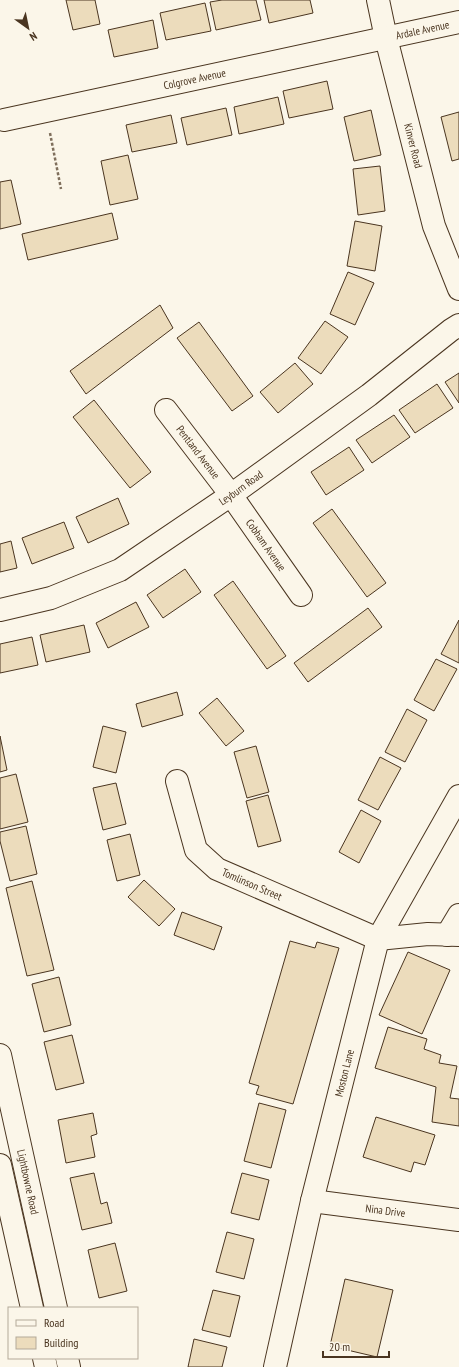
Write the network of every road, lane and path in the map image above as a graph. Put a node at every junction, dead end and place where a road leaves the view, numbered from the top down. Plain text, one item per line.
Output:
1 (378, 0) edge
2 (459, 22) edge
3 (386, 38) junction
4 (45, 110) junction
5 (4, 120) dead end
6 (61, 189) dead end
7 (459, 289) edge
8 (459, 325) edge
9 (166, 410) dead end
10 (231, 495) junction
11 (301, 595) dead end
12 (0, 610) edge
13 (176, 781) dead end
14 (459, 796) edge
15 (459, 915) edge
16 (453, 935) edge
17 (378, 939) junction
18 (0, 1055) edge
19 (0, 1165) edge
20 (312, 1202) junction
21 (459, 1220) edge
22 (44, 1251) junction
23 (21, 1257) junction
24 (32, 1307) edge
25 (56, 1307) edge
26 (274, 1367) edge

1 - 3 street, Kinver Road
2 - 3 street, Ardale Avenue
3 - 4 street, Colgrove Avenue
3 - 7 street, Kinver Road
4 - 5 street, Colgrove Avenue
4 - 6 path
8 - 10 street, Leyburn Road
9 - 10 street, Pentland Avenue
10 - 11 street, Cobham Avenue
10 - 12 street, Leyburn Road
13 - 17 street, Tomlinson Street
14 - 17 street, Moston Lane
15 - 16 street
16 - 17 street
17 - 20 street, Moston Lane
18 - 22 street, Lightbowne Road
19 - 23 street
20 - 21 street, Nina Drive
20 - 26 street, Moston Lane
22 - 23 street
22 - 25 street, Lightbowne Road
23 - 24 street

